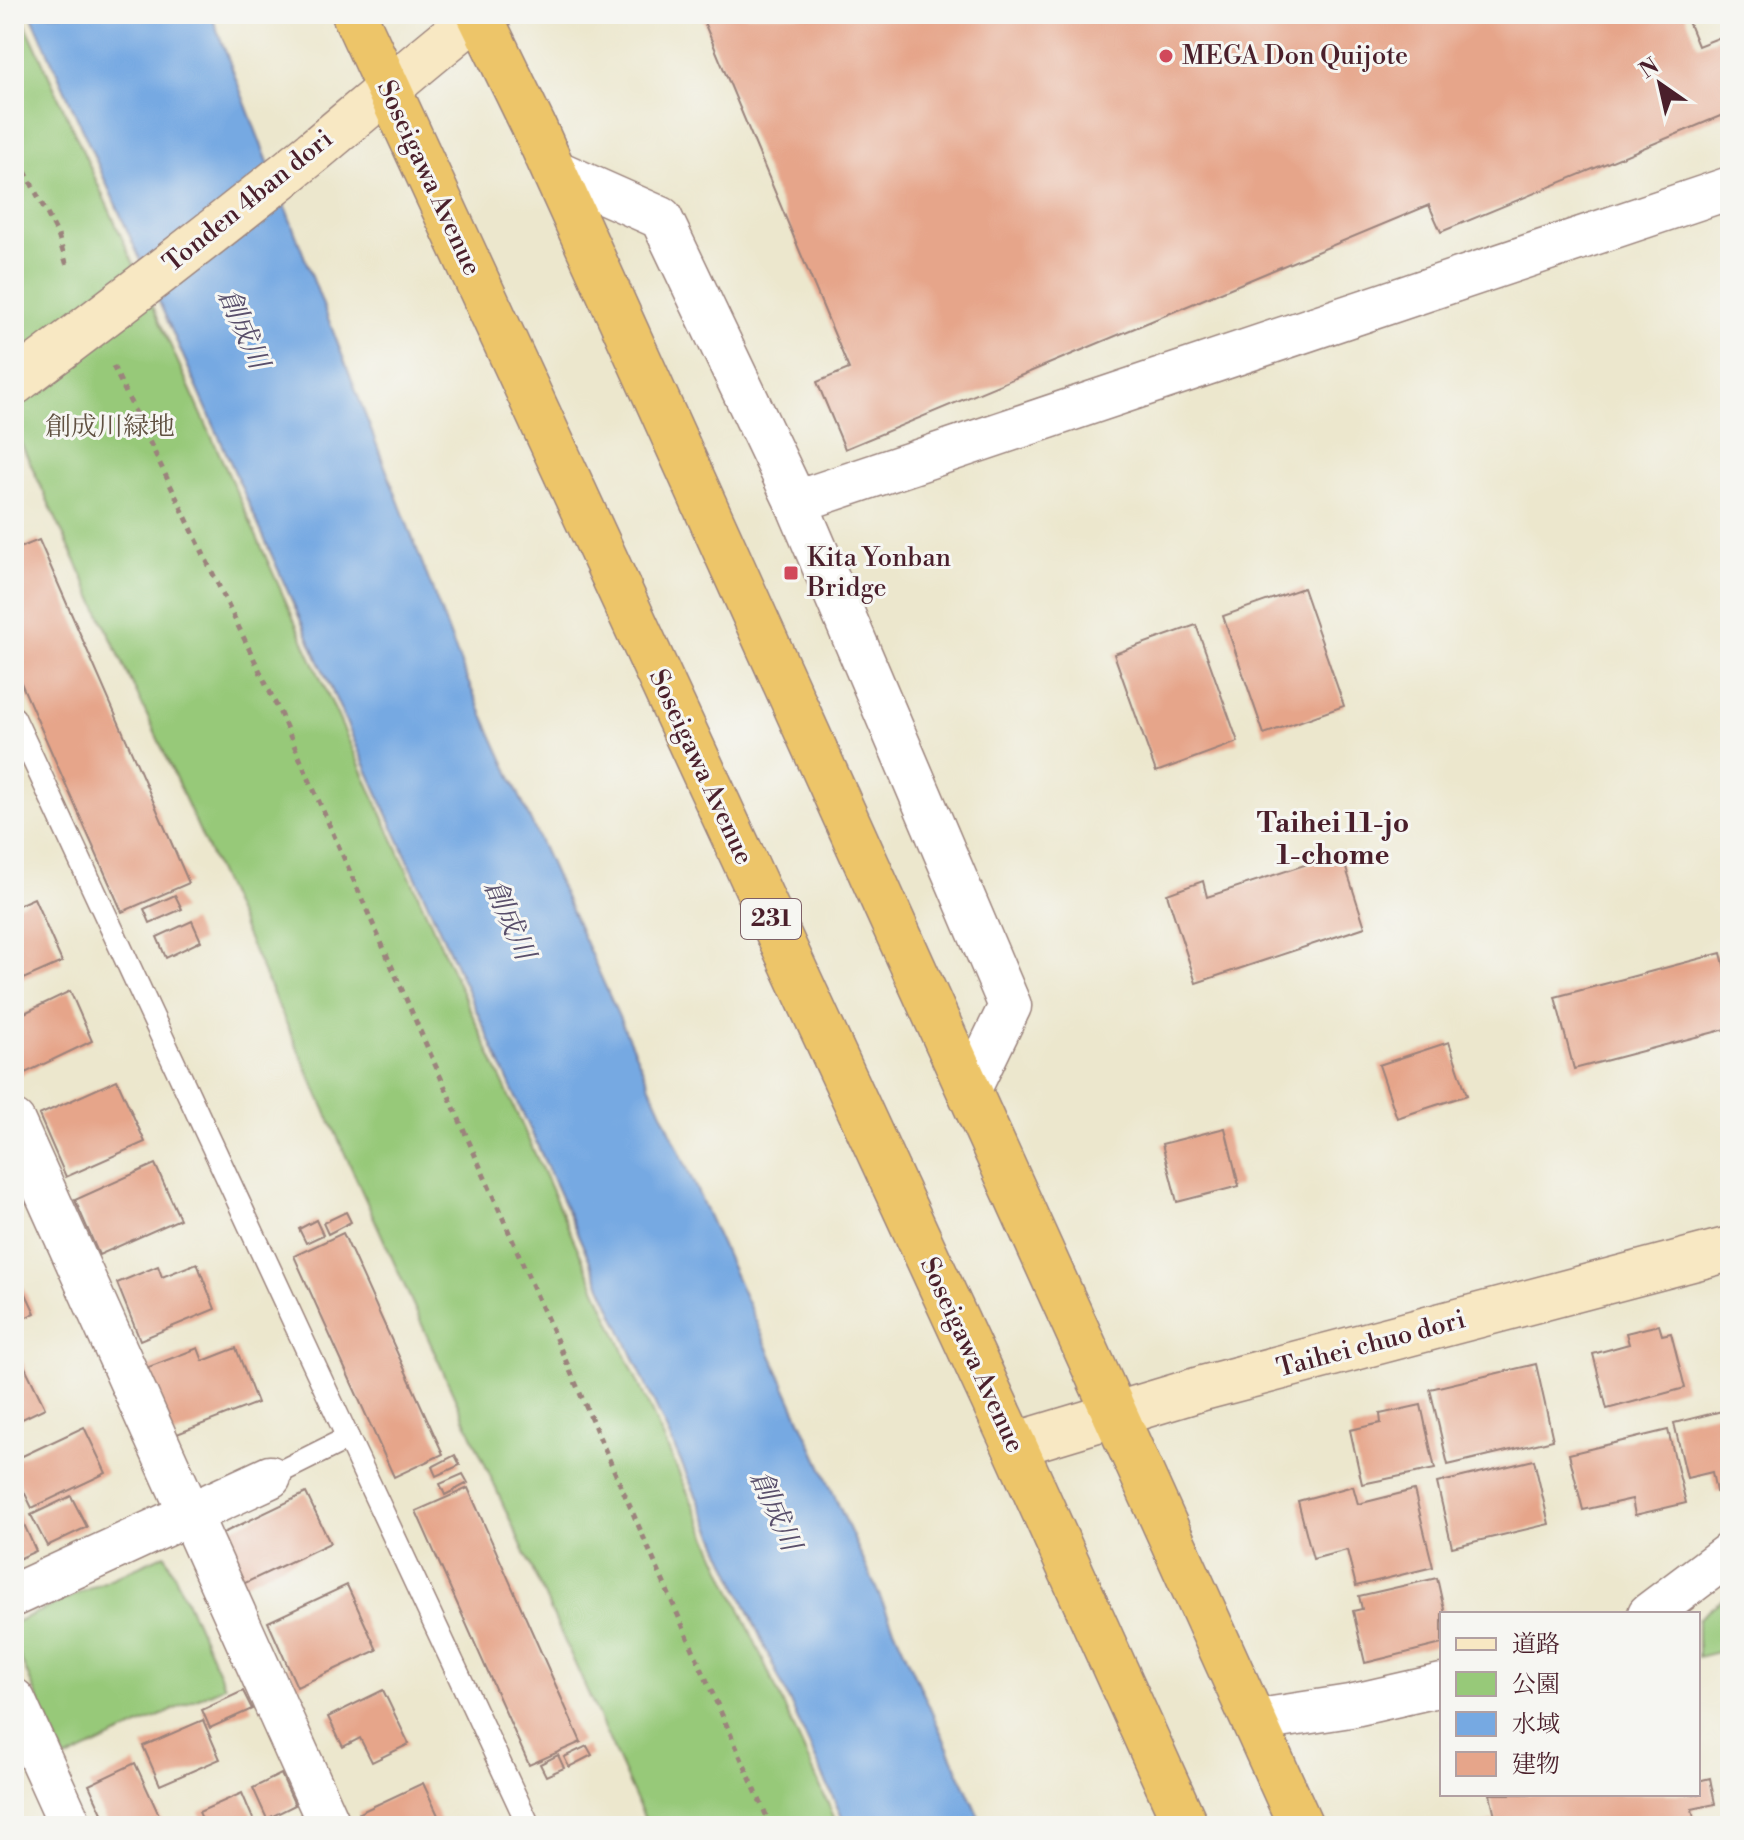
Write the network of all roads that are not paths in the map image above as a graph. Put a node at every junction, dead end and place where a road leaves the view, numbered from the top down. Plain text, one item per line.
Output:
1 (354, 14) edge
2 (479, 14) edge
3 (386, 88) junction
4 (553, 170) junction
5 (1730, 188) edge
6 (14, 383) edge
7 (796, 502) junction
8 (14, 718) edge
9 (969, 1091) junction
10 (14, 1122) edge
11 (1730, 1249) edge
12 (1115, 1414) junction
13 (348, 1438) junction
14 (1014, 1445) junction
15 (270, 1477) joint
16 (191, 1514) junction
17 (1730, 1553) edge
18 (14, 1595) edge
19 (1652, 1612) edge
20 (1440, 1685) edge
21 (14, 1700) edge
22 (1253, 1721) junction
23 (71, 1826) edge
24 (330, 1826) edge
25 (529, 1826) edge
26 (1186, 1826) edge
27 (1301, 1826) edge

1 - 3 highway, Soseigawa Avenue / 231
2 - 3 street, Tonden 4ban dori
2 - 4 highway
3 - 6 street, Tonden 4ban dori
3 - 14 highway, Soseigawa Avenue / 231
4 - 7 street
4 - 9 highway
5 - 7 street
7 - 9 street
8 - 13 lane
9 - 12 highway
10 - 16 street
11 - 12 street, Taihei chuo dori
12 - 14 street, Taihei chuo dori
12 - 22 highway
13 - 15 lane
13 - 25 lane
14 - 26 highway, Soseigawa Avenue / 231
15 - 16 street
16 - 18 street
16 - 24 street
17 - 19 street
20 - 22 street
21 - 23 street
22 - 27 highway

